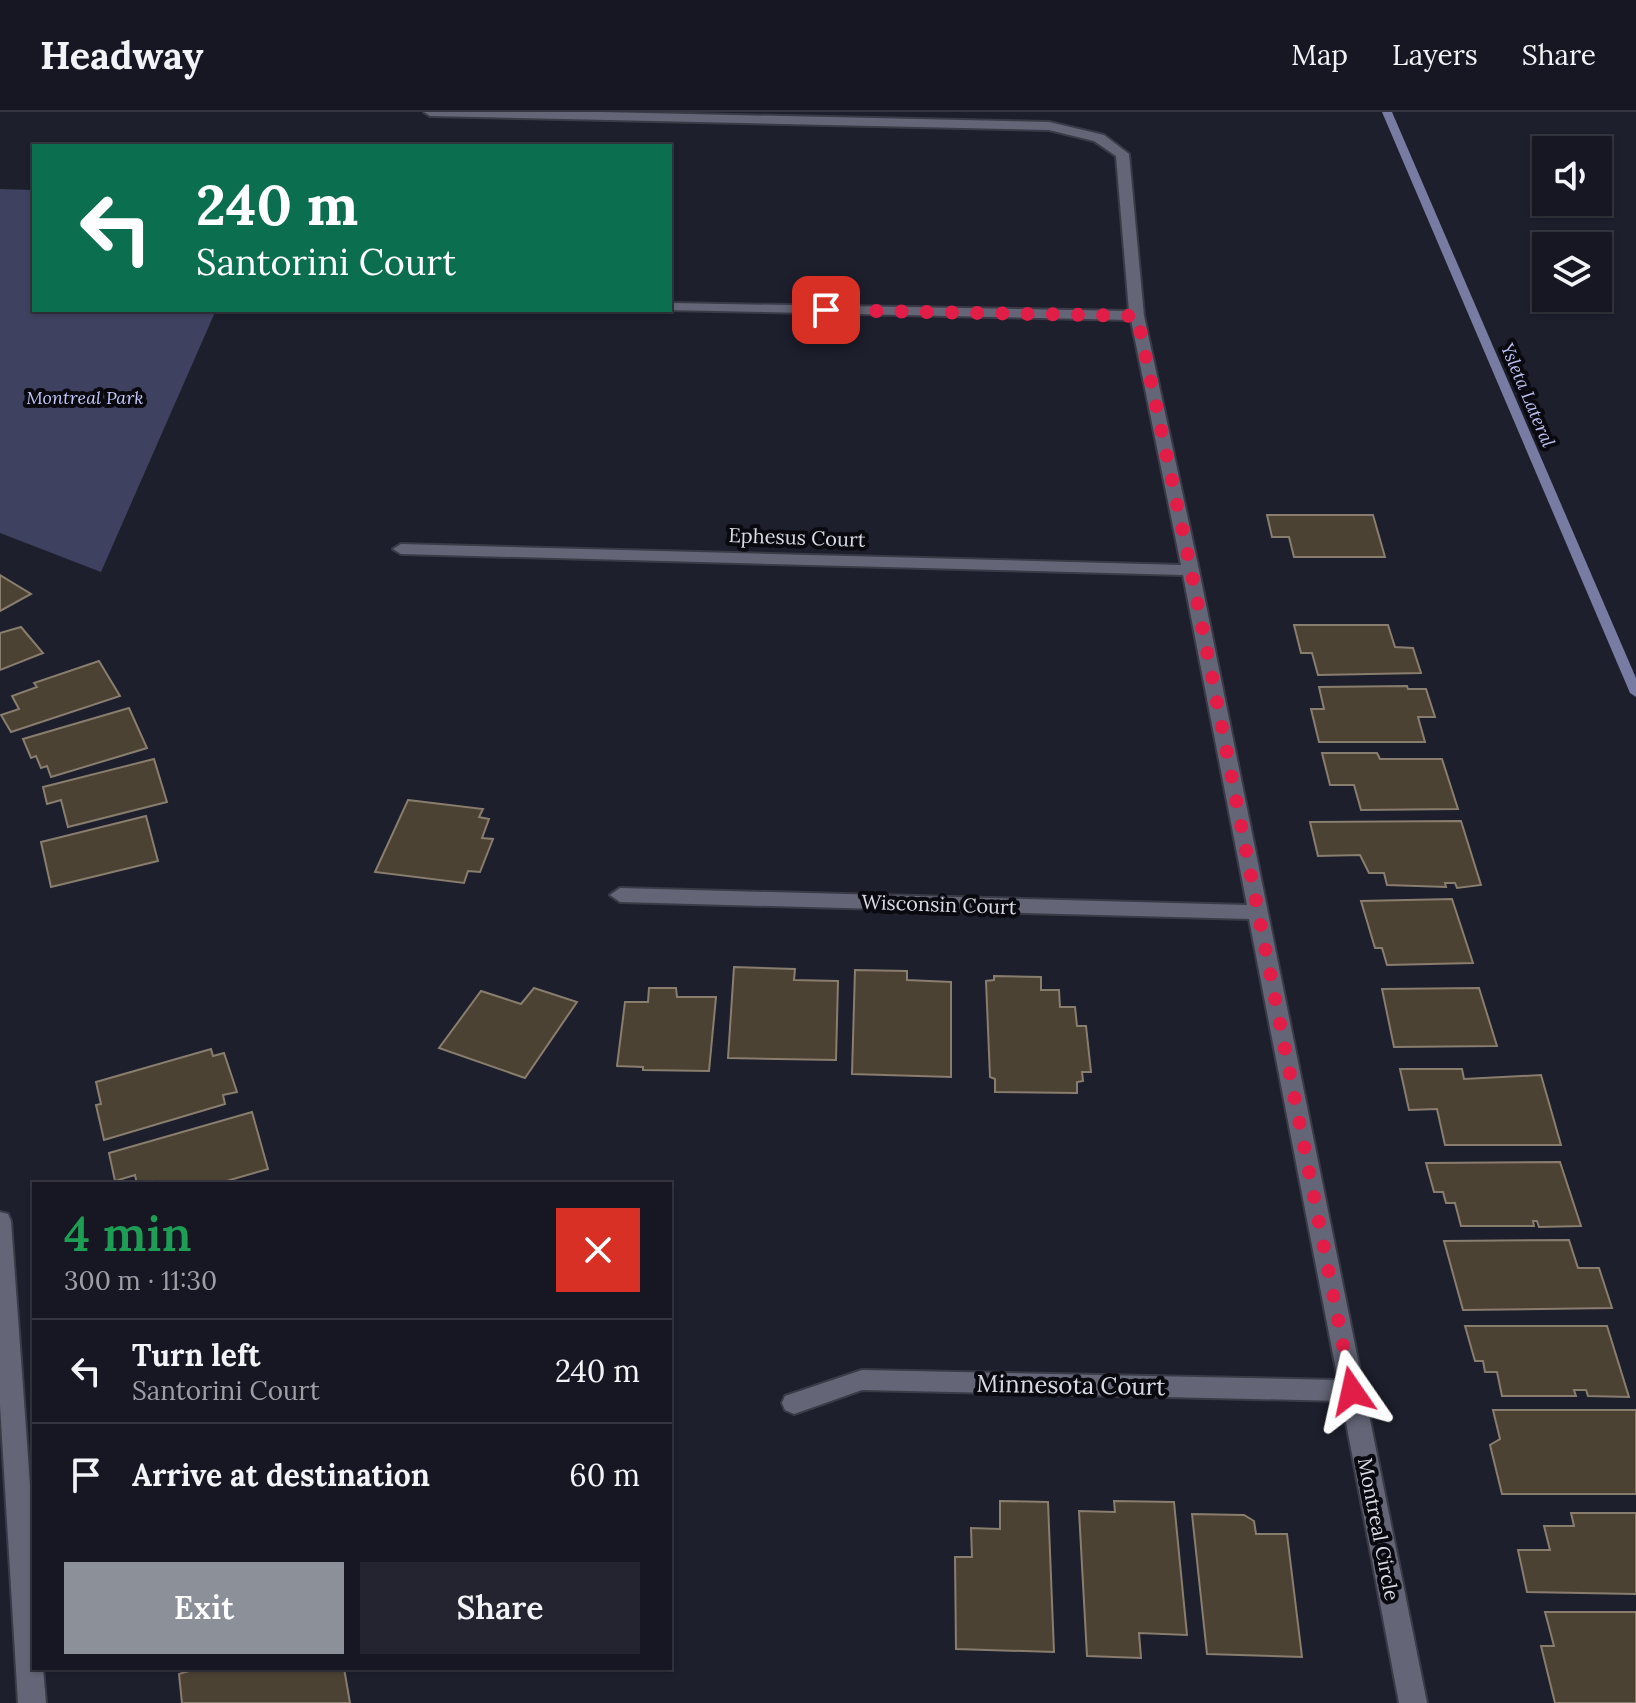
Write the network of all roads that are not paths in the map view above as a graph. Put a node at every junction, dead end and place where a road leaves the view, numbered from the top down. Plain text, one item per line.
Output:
1 (430, 112) edge
2 (672, 307) edge
3 (1137, 316) junction
4 (401, 549) dead end
5 (1191, 570) junction
6 (620, 895) dead end
7 (1258, 912) junction
8 (0, 1221) edge
9 (1352, 1391) junction
10 (794, 1403) dead end
11 (32, 1703) edge
12 (1413, 1703) edge

1 - 3 street, Montreal Circle
2 - 3 street
3 - 5 street, Montreal Circle
4 - 5 street, Ephesus Court
5 - 7 street, Montreal Circle
6 - 7 street, Wisconsin Court
7 - 9 street, Montreal Circle
8 - 11 street
9 - 10 street, Minnesota Court
9 - 12 street, Montreal Circle

